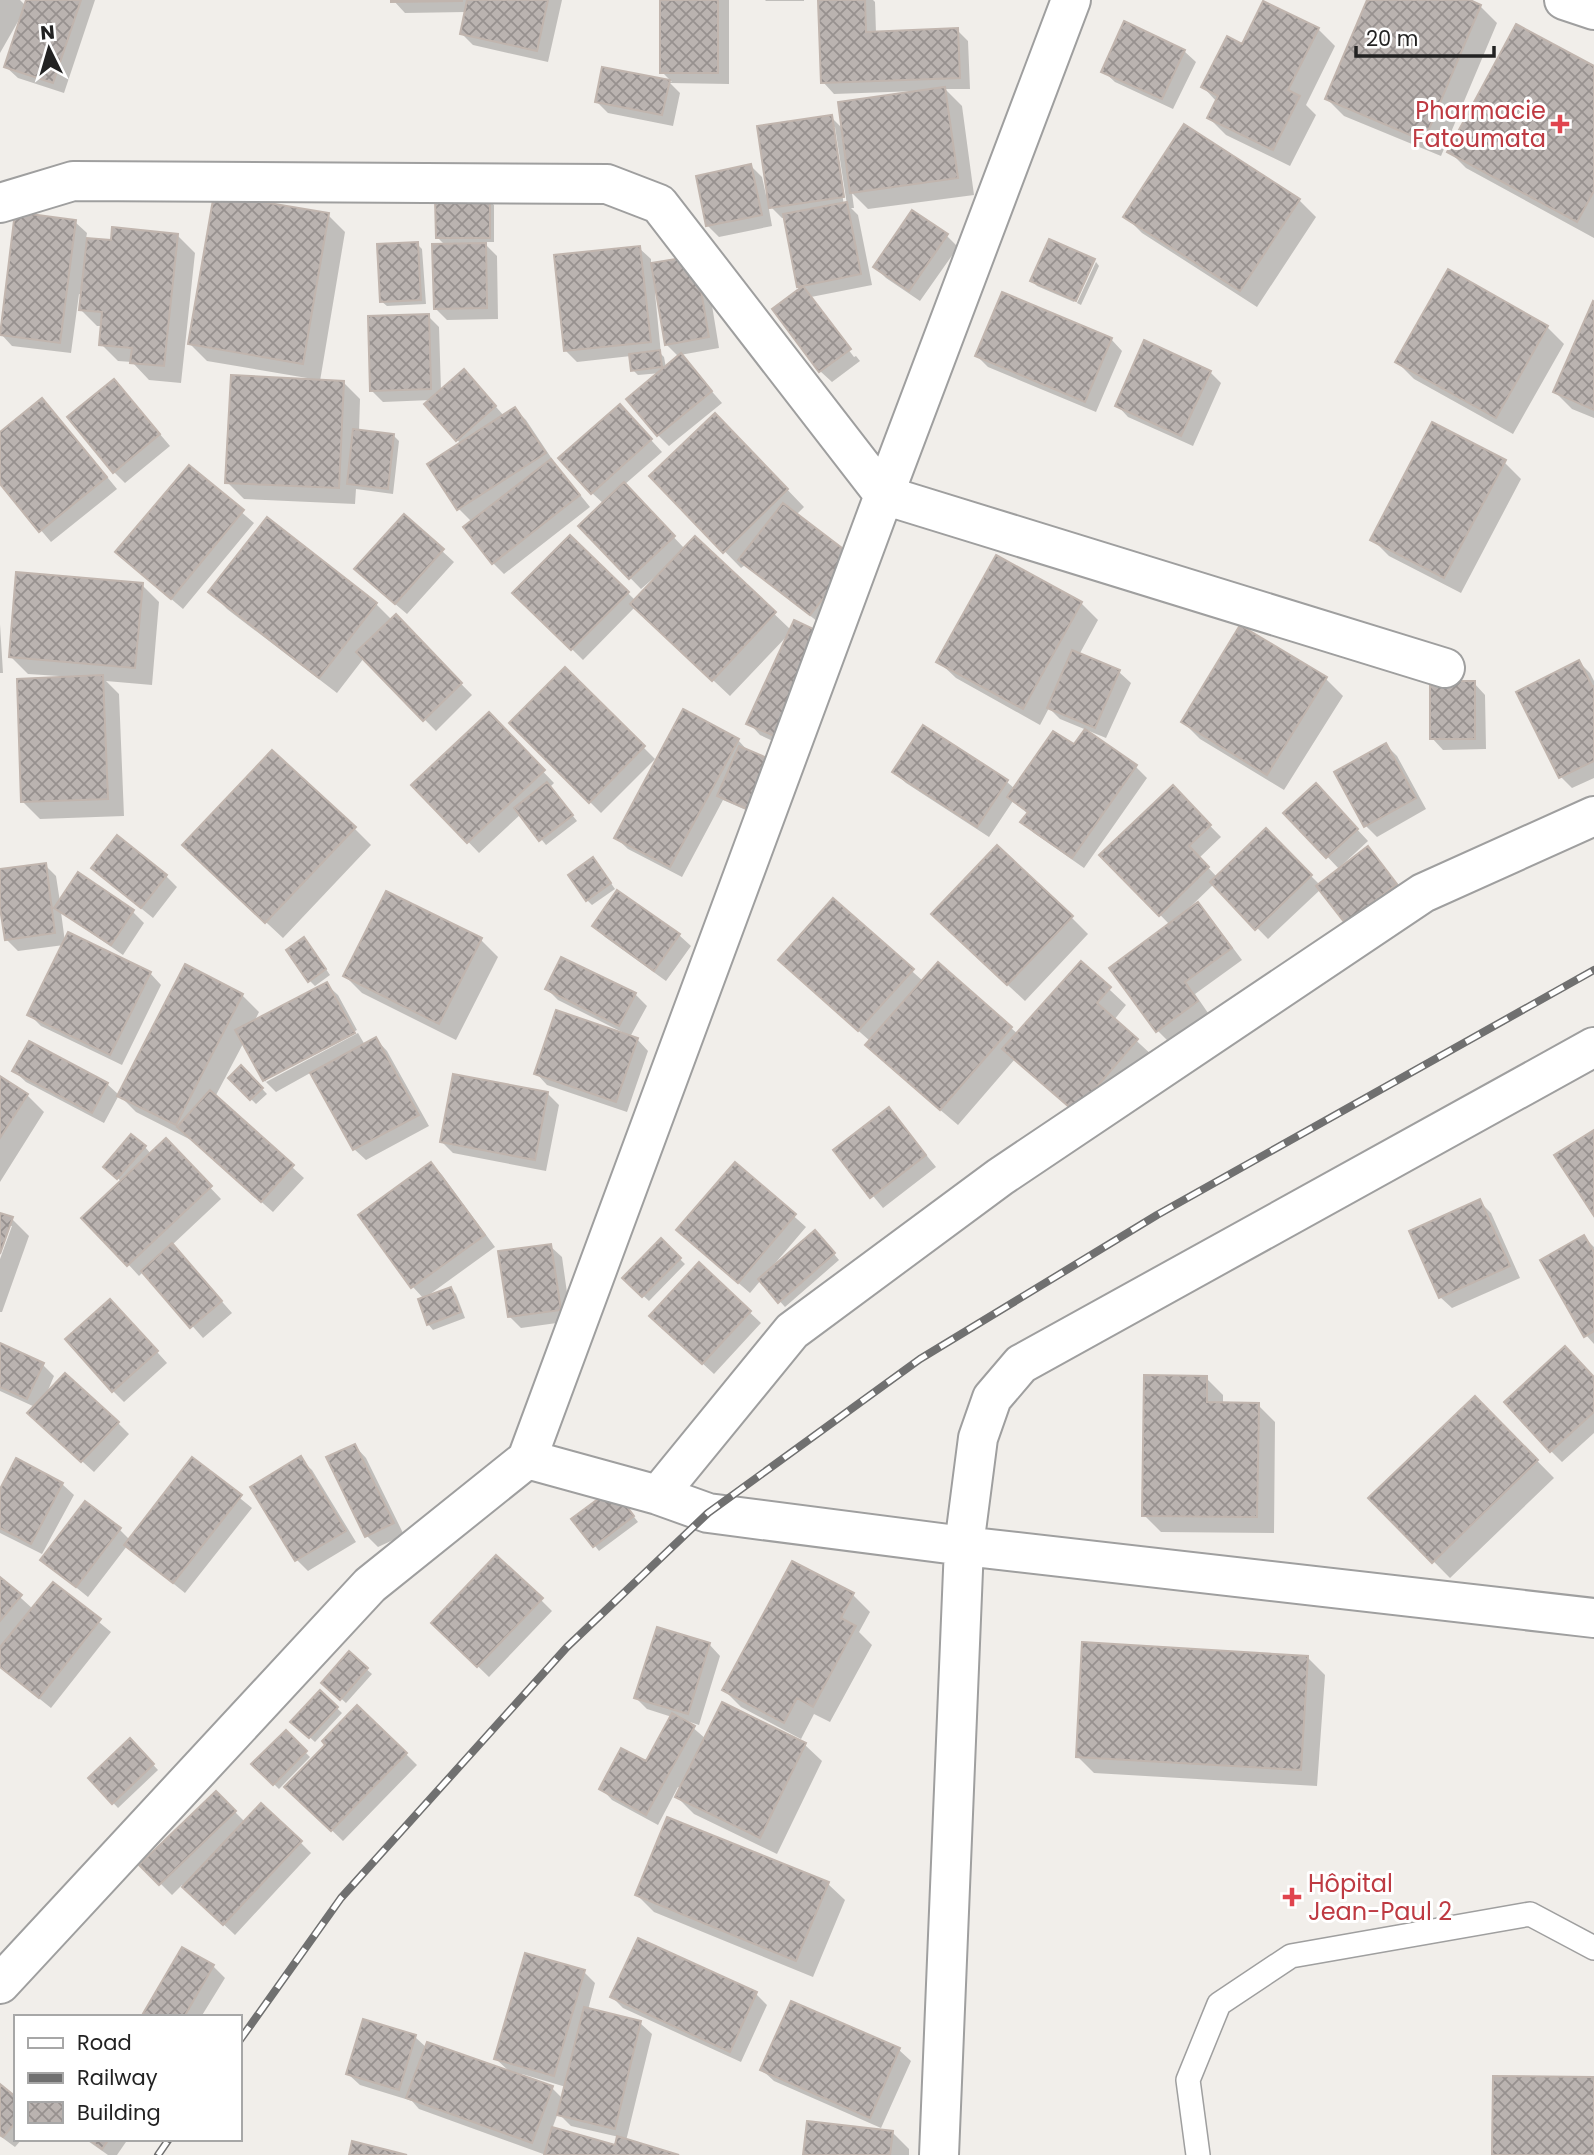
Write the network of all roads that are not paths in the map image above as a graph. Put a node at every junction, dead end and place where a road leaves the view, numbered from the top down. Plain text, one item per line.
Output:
1 (1071, 0) edge
2 (1564, 0) edge
3 (1594, 10) edge
4 (0, 203) edge
5 (884, 495) junction
6 (1445, 668) dead end
7 (1594, 816) edge
8 (1594, 1047) edge
9 (527, 1459) junction
10 (658, 1495) junction
11 (964, 1546) junction
12 (1594, 1618) edge
13 (1594, 1948) edge
14 (0, 1984) edge
15 (939, 2155) edge
16 (1198, 2155) edge

1 - 5 street
2 - 3 street
4 - 5 street
5 - 6 street
5 - 9 street
7 - 10 street
8 - 11 street
9 - 10 street
9 - 14 street
10 - 11 street
11 - 12 street
11 - 15 street
13 - 16 lane

